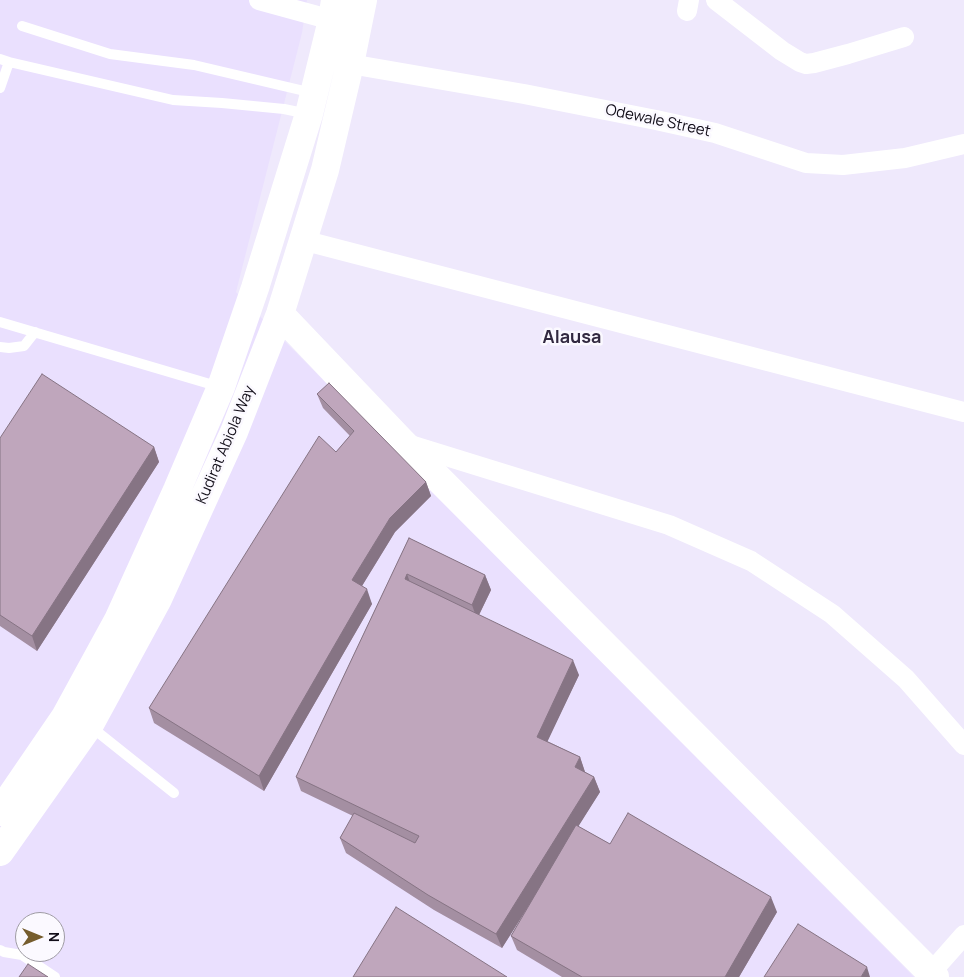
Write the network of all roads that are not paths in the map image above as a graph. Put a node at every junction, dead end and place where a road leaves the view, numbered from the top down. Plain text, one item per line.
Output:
1 (259, 0) edge
2 (363, 0) edge
3 (716, 0) edge
4 (333, 10) edge
5 (22, 26) dead end
6 (904, 37) dead end
7 (5, 61) edge
8 (350, 64) junction
9 (0, 88) edge
10 (311, 104) junction
11 (964, 144) edge
12 (302, 240) junction
13 (280, 314) junction
14 (0, 322) edge
15 (34, 332) junction
16 (0, 347) edge
17 (221, 387) junction
18 (964, 412) edge
19 (402, 442) junction
20 (89, 726) junction
21 (964, 746) edge
22 (174, 794) dead end
23 (0, 812) edge
24 (0, 852) edge
25 (964, 935) edge
26 (0, 950) edge
27 (931, 976) edge
28 (55, 977) edge

1 - 4 street
2 - 8 main road, Kudirat Abiola Way
3 - 6 street
4 - 10 main road, Kudirat Abiola Way
5 - 10 lane
7 - 9 lane
7 - 10 lane
8 - 11 street, Odewale Street
8 - 12 main road, Kudirat Abiola Way
10 - 17 main road, Kudirat Abiola Way
12 - 13 main road, Kudirat Abiola Way
12 - 18 street
13 - 19 main road
13 - 20 main road, Kudirat Abiola Way
14 - 15 lane
15 - 16 lane
15 - 17 lane
17 - 23 main road, Kudirat Abiola Way
19 - 21 street
19 - 27 main road
20 - 22 lane
20 - 24 main road, Kudirat Abiola Way
25 - 27 street
26 - 28 lane

